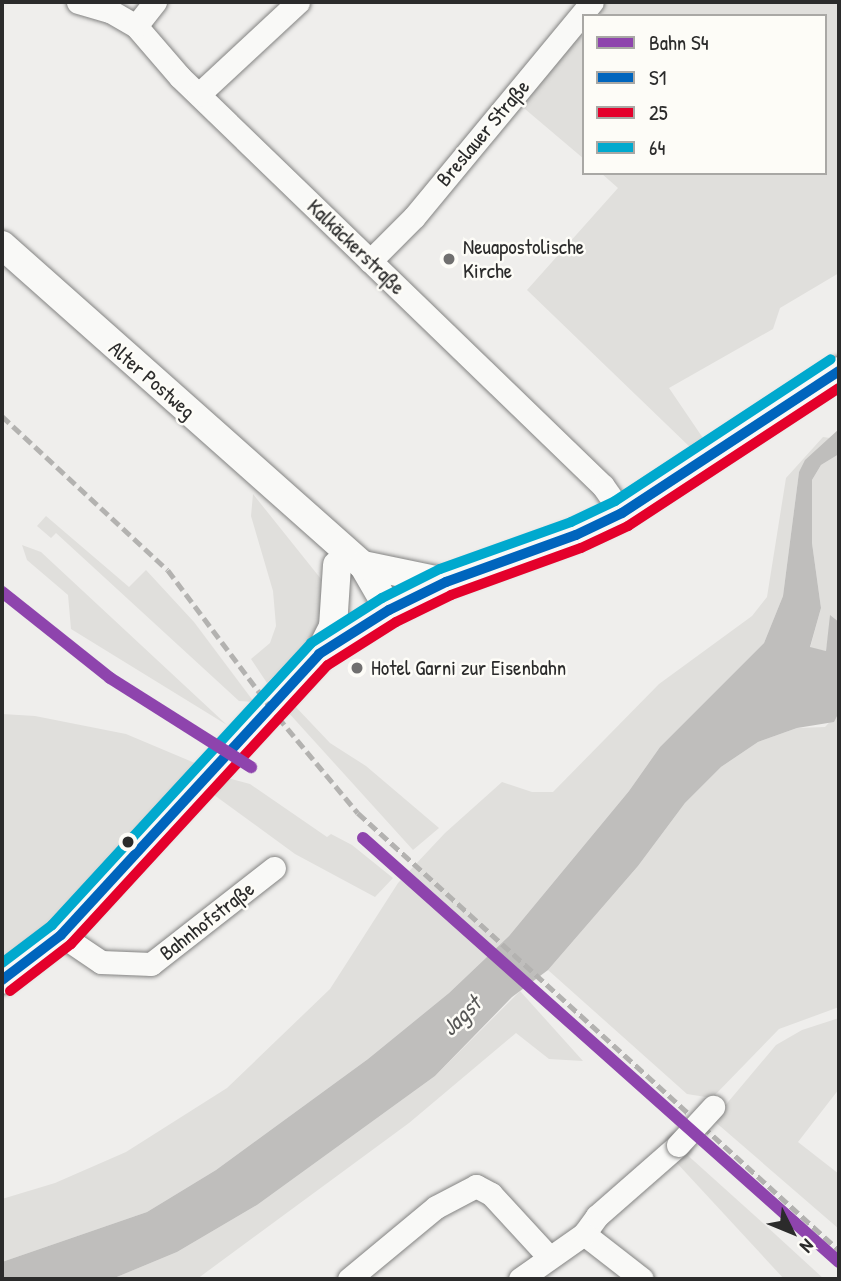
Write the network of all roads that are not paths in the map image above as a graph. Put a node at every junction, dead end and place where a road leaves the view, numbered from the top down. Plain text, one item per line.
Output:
1 (78, 2) edge
2 (156, 2) edge
3 (298, 2) edge
4 (582, 15) edge
5 (136, 26) junction
6 (198, 94) junction
7 (2, 245) edge
8 (370, 261) junction
9 (839, 370) edge
10 (622, 513) junction
11 (350, 565) junction
12 (446, 582) junction
13 (383, 614) junction
14 (320, 654) junction
15 (274, 868) dead end
16 (61, 935) junction
17 (5, 973) edge
18 (713, 1107) dead end
19 (584, 1234) junction
20 (549, 1257) junction
21 (349, 1279) edge
22 (520, 1279) edge
23 (642, 1279) edge

1 - 5 street, Kalkäckerstraße
2 - 5 street
3 - 6 street
4 - 8 street, Breslauer Straße
5 - 6 street, Kalkäckerstraße
6 - 8 street, Kalkäckerstraße
7 - 11 main road, Alter Postweg
8 - 10 street, Kalkäckerstraße
9 - 10 main road
10 - 12 main road
11 - 12 main road, Alter Postweg
11 - 13 main road, Alter Postweg
11 - 14 main road
12 - 13 main road
13 - 14 main road
14 - 16 main road
15 - 16 street, Bahnhofstraße
16 - 17 main road
18 - 19 street, bridge
19 - 20 street
19 - 23 street
20 - 21 street
20 - 22 street

